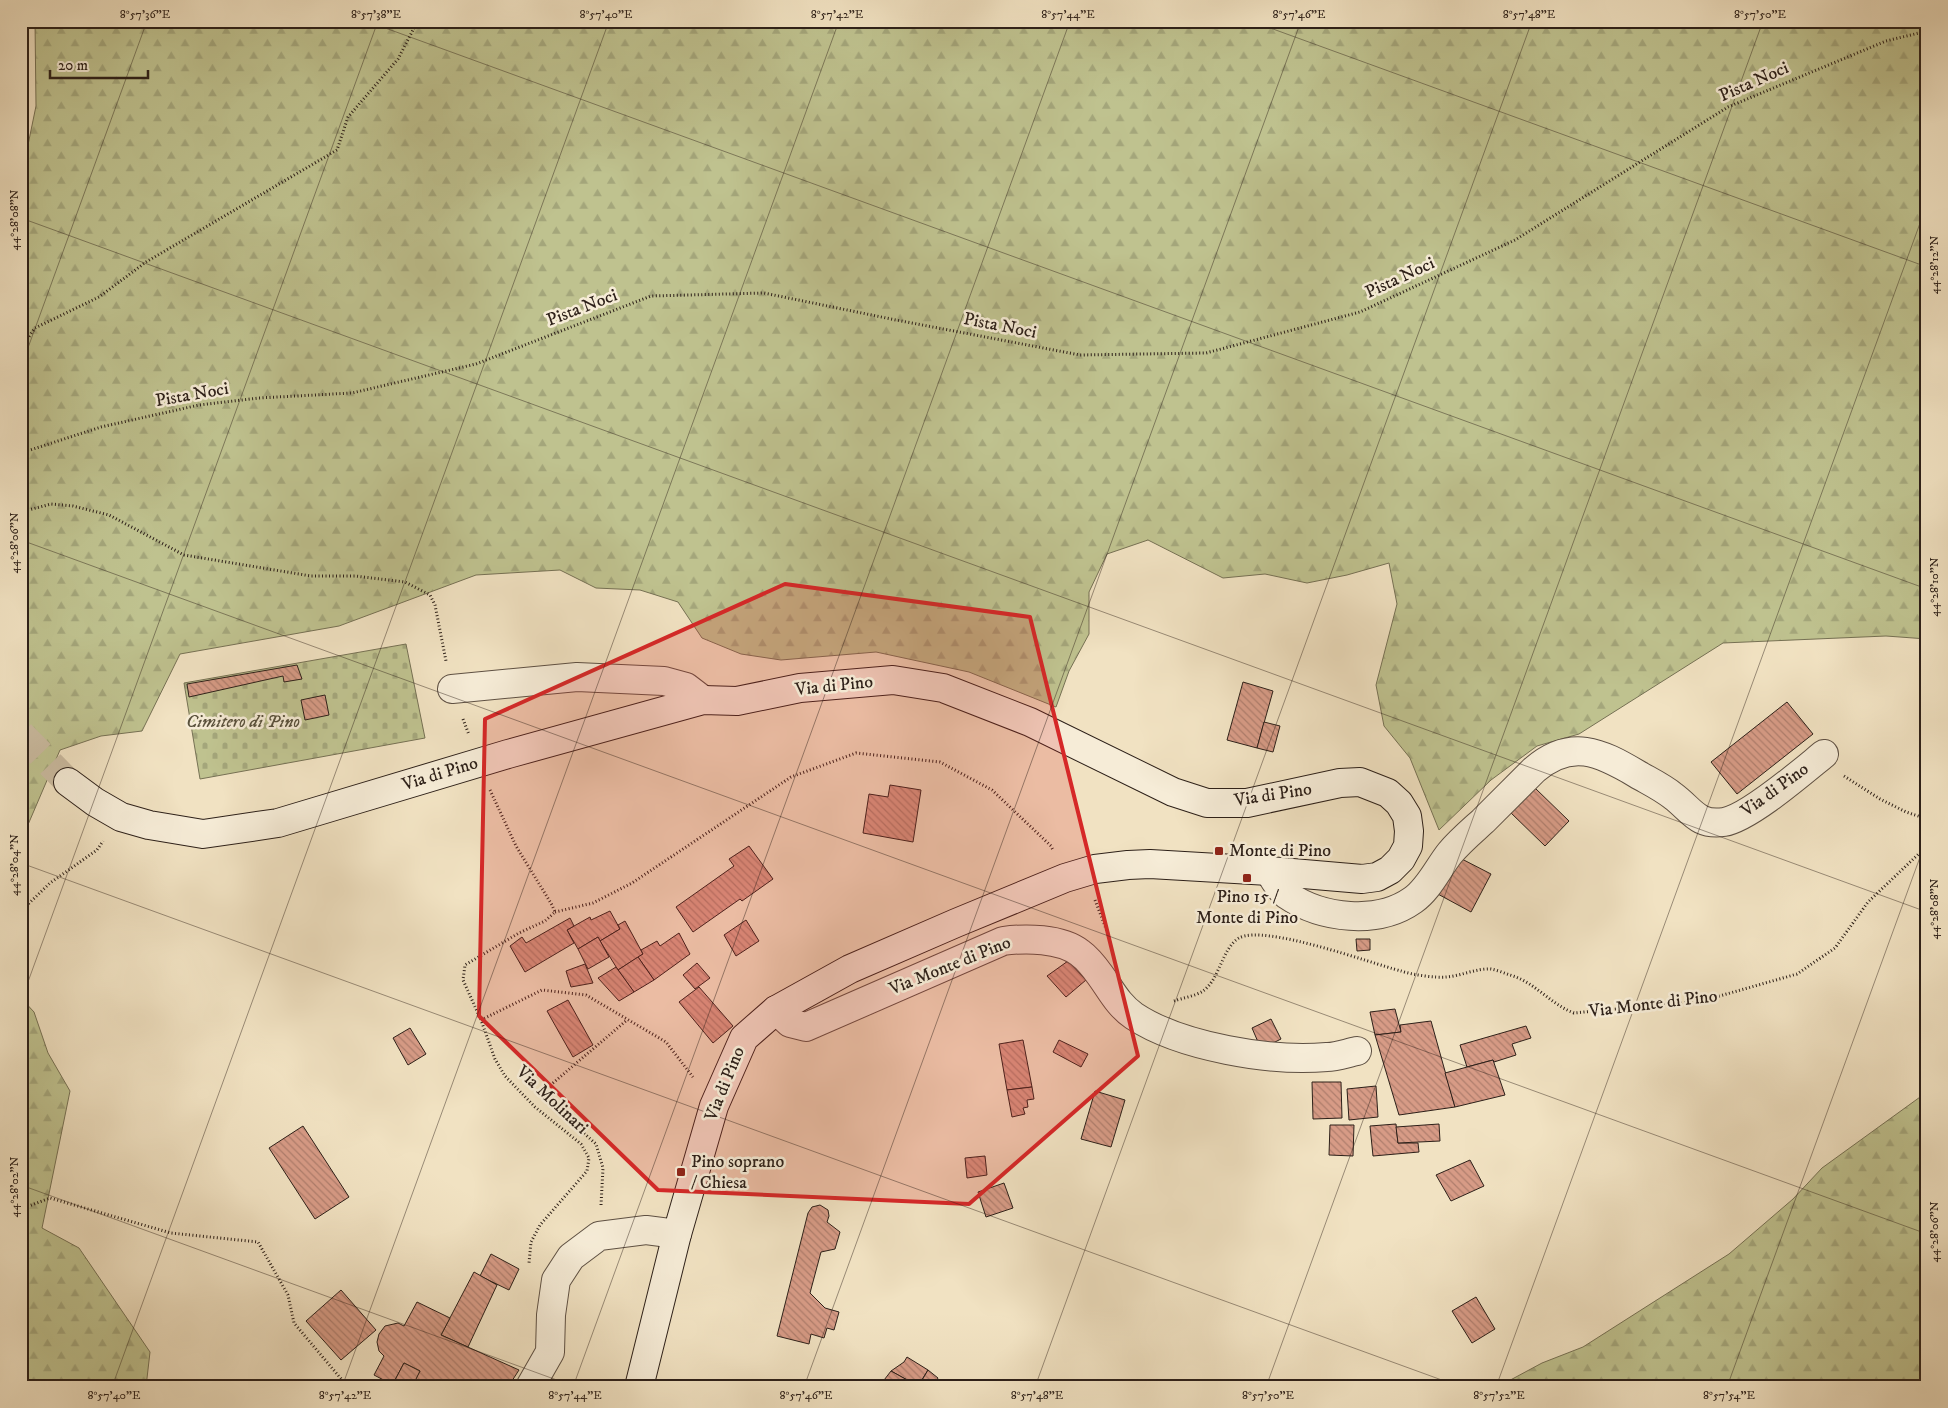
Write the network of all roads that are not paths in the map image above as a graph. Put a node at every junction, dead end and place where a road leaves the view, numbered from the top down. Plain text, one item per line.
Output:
1 (452, 689) road end
2 (704, 700) junction
3 (1819, 758) road end
4 (68, 782) tunnel mouth
5 (1269, 870) junction
6 (776, 1010) junction
7 (1357, 1051) dead end
8 (677, 1234) junction
9 (530, 1387) edge
10 (639, 1387) edge

1 - 2 street
2 - 4 street, Via di Pino
2 - 5 street, Via di Pino
3 - 5 street, Via di Pino
5 - 6 street, Via di Pino
6 - 7 street, Via Monte di Pino
6 - 8 street, Via di Pino
8 - 9 street
8 - 10 street, Via di Pino

